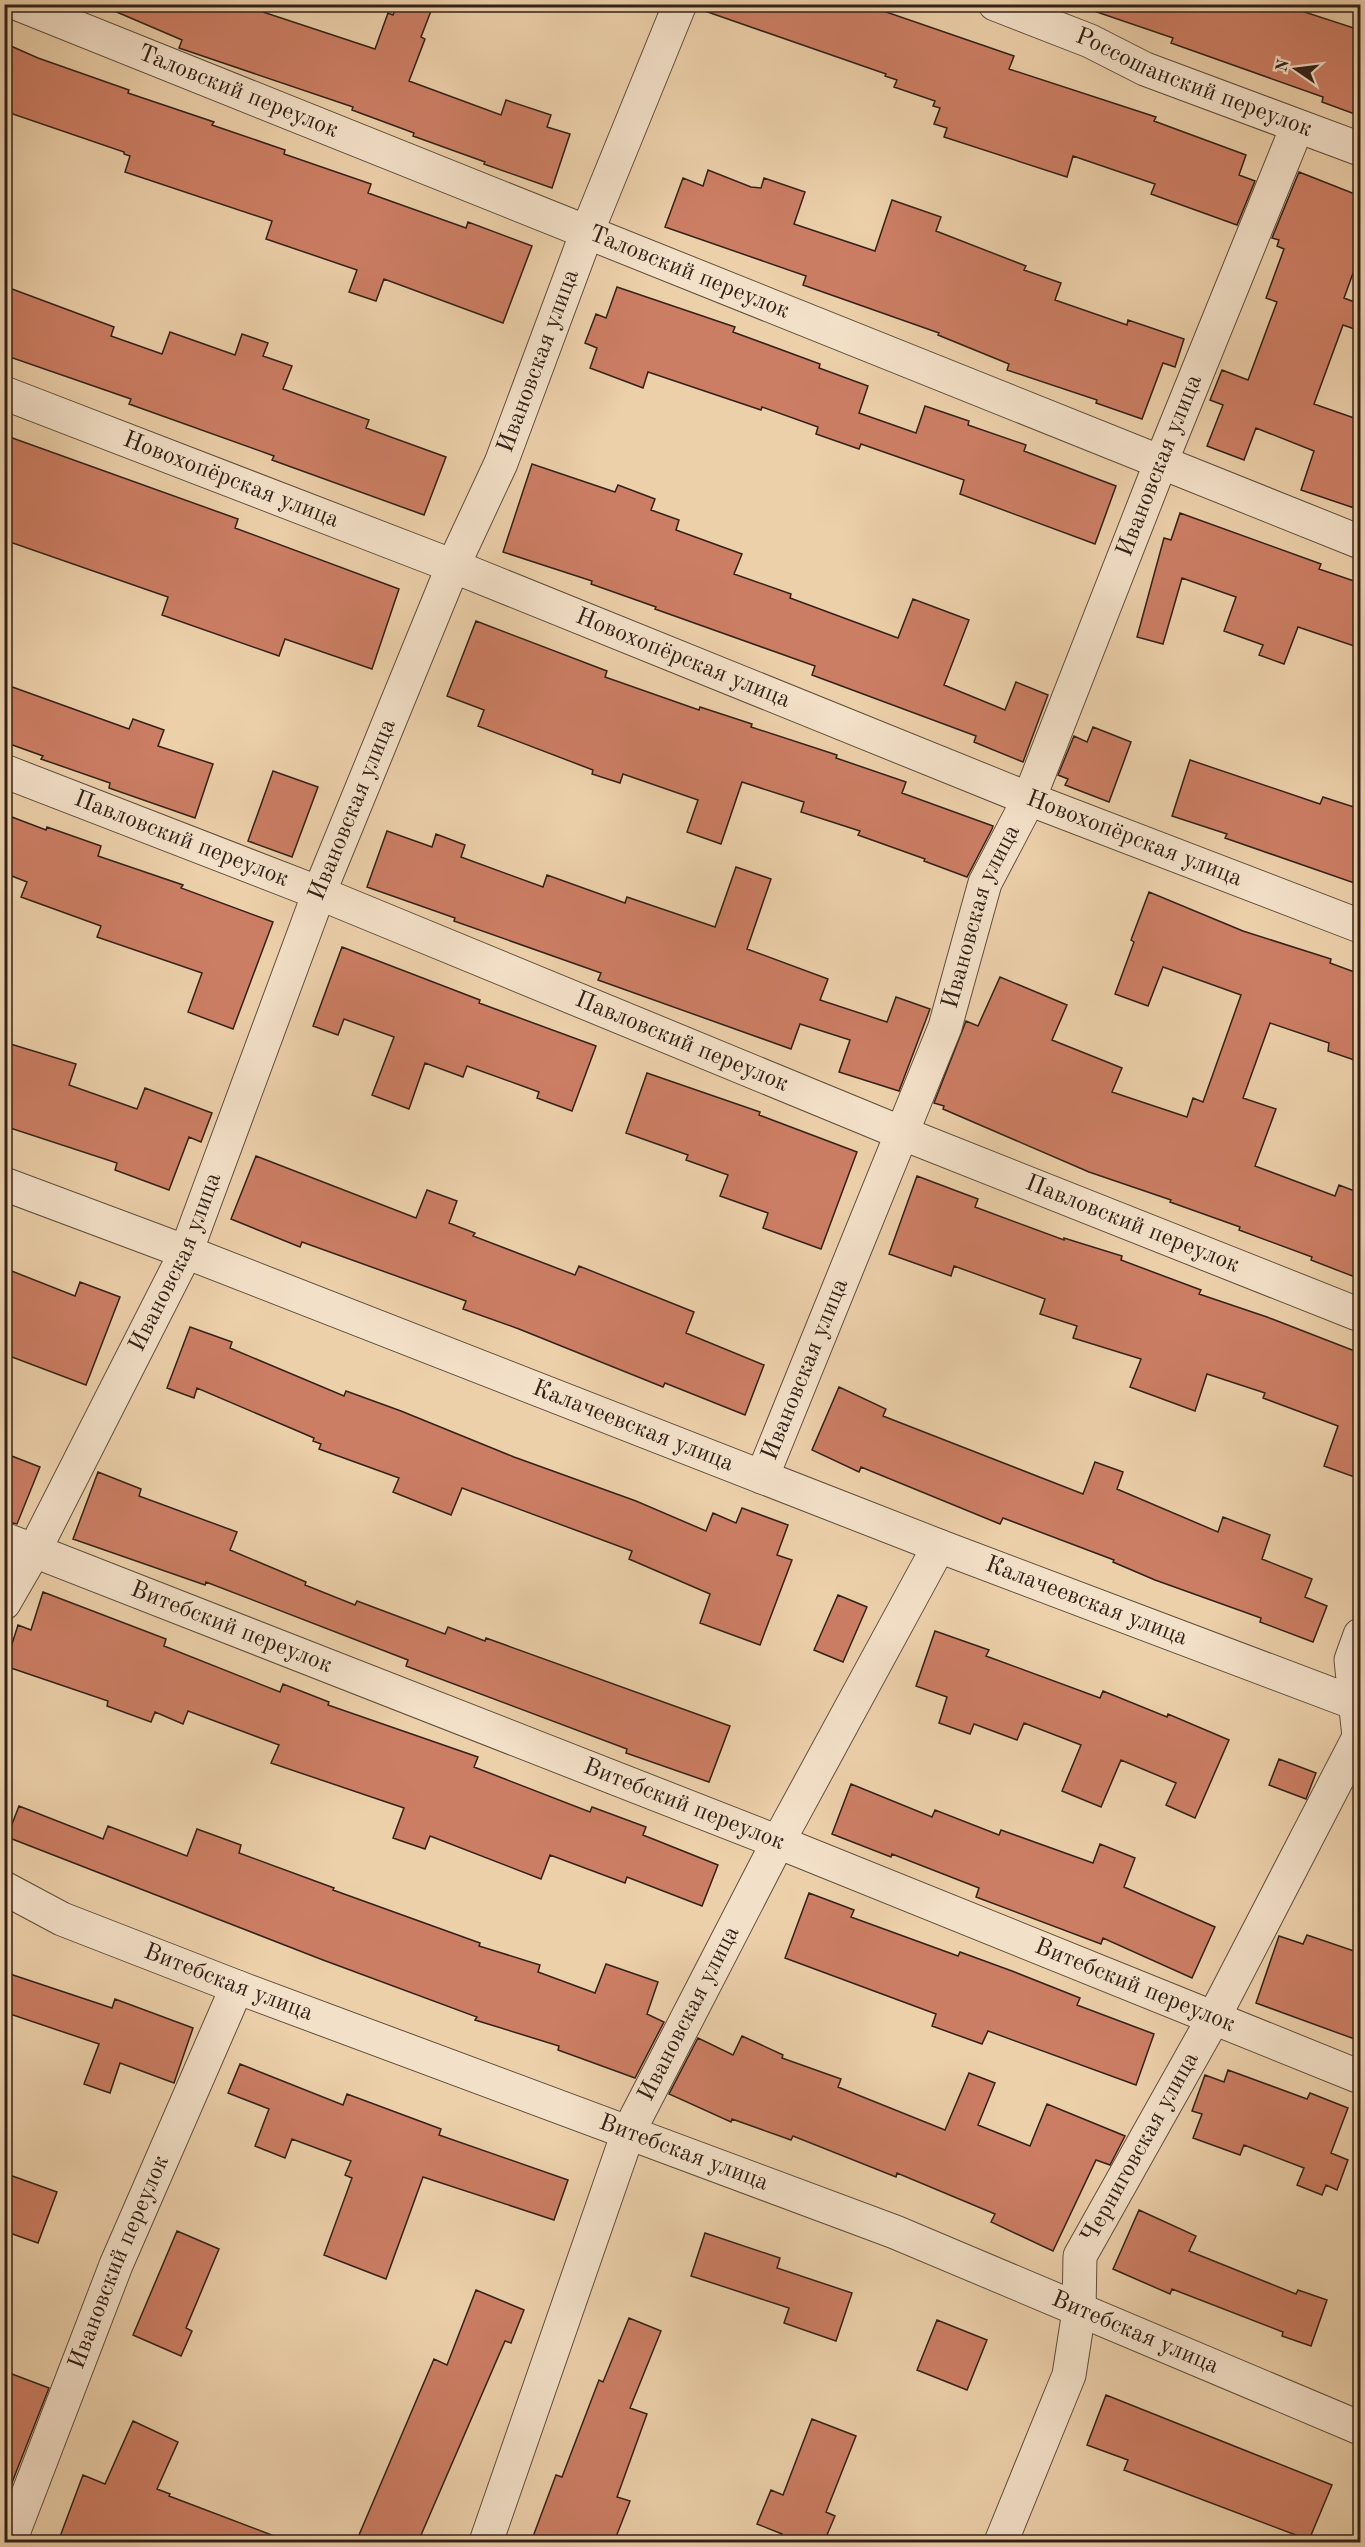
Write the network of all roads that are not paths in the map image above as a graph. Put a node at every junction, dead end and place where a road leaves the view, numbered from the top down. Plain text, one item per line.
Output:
1 (18, 4) edge
2 (680, 4) edge
3 (995, 4) edge
4 (1297, 127) junction
5 (1360, 149) edge
6 (586, 232) junction
7 (4, 393) edge
8 (1161, 462) junction
9 (1360, 542) edge
10 (453, 566) junction
11 (4, 771) edge
12 (1029, 799) junction
13 (320, 893) junction
14 (1360, 926) edge
15 (904, 1134) junction
16 (4, 1184) edge
17 (186, 1252) junction
18 (1360, 1315) edge
19 (762, 1477) junction
20 (19, 1545) edge
21 (939, 1546) junction
22 (4, 1603) edge
23 (1360, 1635) edge
24 (1358, 1704) edge
25 (778, 1842) junction
26 (4, 1888) edge
27 (237, 1987) junction
28 (1213, 2019) junction
29 (1360, 2077) edge
30 (628, 2133) junction
31 (1079, 2311) junction
32 (1360, 2428) edge
33 (11, 2542) edge
34 (486, 2542) edge
35 (1002, 2542) edge

1 - 6 street, Таловский переулок
2 - 6 street, Ивановская улица
3 - 4 street, Россошанский переулок
4 - 5 street, Россошанский переулок
4 - 8 street, Ивановская улица
6 - 8 street, Таловский переулок
6 - 10 street, Ивановская улица
7 - 10 street, Новохопёрская улица
8 - 9 street, Таловский переулок
8 - 12 street, Ивановская улица
10 - 12 street, Новохопёрская улица
10 - 13 street, Ивановская улица
11 - 13 street, Павловский переулок
12 - 14 street, Новохопёрская улица
12 - 15 street, Ивановская улица
13 - 15 street, Павловский переулок
13 - 17 street, Ивановская улица
15 - 18 street, Павловский переулок
15 - 19 street, Ивановская улица
16 - 17 street, Калачеевская улица
17 - 19 street, Калачеевская улица
17 - 20 street, Ивановская улица
19 - 21 street, Калачеевская улица
20 - 22 street, Ивановская улица
20 - 25 street, Витебский переулок
21 - 24 street, Калачеевская улица
21 - 25 street, Ивановская улица
23 - 24 street, Черниговская улица
24 - 28 street, Черниговская улица
25 - 28 street, Витебский переулок
25 - 30 street, Ивановская улица
26 - 27 street, Витебская улица
27 - 30 street, Витебская улица
27 - 33 street, Ивановский переулок
28 - 29 street, Витебский переулок
28 - 31 street, Черниговская улица
30 - 31 street, Витебская улица
30 - 34 street, Ивановская улица
31 - 32 street, Витебская улица
31 - 35 street, Черниговская улица

